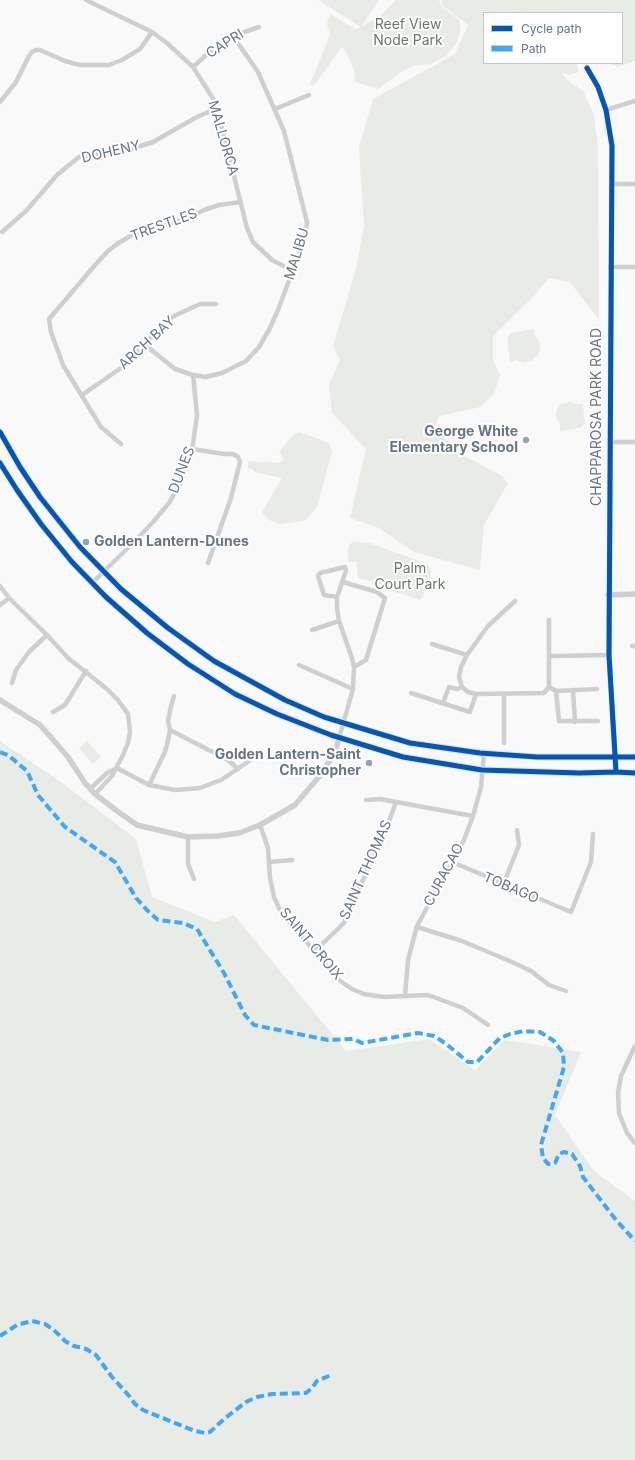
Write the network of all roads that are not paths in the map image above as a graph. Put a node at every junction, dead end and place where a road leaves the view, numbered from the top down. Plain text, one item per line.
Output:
1 (86, 0) edge
2 (259, 27) dead end
3 (152, 32) junction
4 (233, 36) junction
5 (193, 67) junction
6 (587, 68) dead end
7 (309, 95) dead end
8 (635, 101) edge
9 (0, 102) edge
10 (218, 108) junction
11 (275, 109) junction
12 (606, 110) junction
13 (612, 184) junction
14 (635, 184) edge
15 (241, 202) junction
16 (2, 232) dead end
17 (610, 267) junction
18 (635, 267) edge
19 (293, 271) junction
20 (216, 304) dead end
21 (144, 344) junction
22 (193, 375) junction
23 (82, 395) junction
24 (0, 432) edge
25 (610, 442) junction
26 (635, 442) edge
27 (121, 444) dead end
28 (192, 449) junction
29 (0, 463) edge
30 (208, 563) dead end
31 (103, 572) junction
32 (343, 582) junction
33 (92, 583) junction
34 (0, 586) edge
35 (635, 594) edge
36 (608, 595) junction
37 (337, 596) junction
38 (9, 598) junction
39 (515, 601) dead end
40 (0, 605) edge
41 (549, 620) dead end
42 (339, 621) junction
43 (312, 630) dead end
44 (47, 635) junction
45 (432, 644) dead end
46 (467, 655) junction
47 (609, 655) junction
48 (550, 656) junction
49 (299, 665) dead end
50 (354, 667) junction
51 (86, 671) junction
52 (12, 683) dead end
53 (462, 687) junction
54 (549, 687) junction
55 (353, 688) junction
56 (597, 689) dead end
57 (573, 690) junction
58 (556, 691) junction
59 (410, 693) dead end
60 (476, 694) junction
61 (504, 694) junction
62 (174, 696) dead end
63 (0, 700) edge
64 (443, 703) junction
65 (53, 712) dead end
66 (598, 721) dead end
67 (575, 722) junction
68 (344, 724) junction
69 (170, 730) junction
70 (339, 738) junction
71 (504, 743) dead end
72 (484, 754) junction
73 (255, 757) dead end
74 (615, 757) junction
75 (635, 757) edge
76 (117, 768) junction
77 (238, 769) junction
78 (482, 770) junction
79 (616, 772) junction
80 (635, 773) edge
81 (149, 785) junction
82 (90, 789) junction
83 (95, 794) junction
84 (366, 800) dead end
85 (396, 802) junction
86 (473, 816) junction
87 (260, 825) junction
88 (517, 830) dead end
89 (593, 834) dead end
90 (188, 837) junction
91 (292, 860) dead end
92 (269, 862) junction
93 (452, 862) junction
94 (194, 879) dead end
95 (503, 885) junction
96 (417, 927) junction
97 (314, 951) junction
98 (566, 991) dead end
99 (405, 996) junction
100 (488, 1024) dead end
101 (635, 1046) edge
102 (635, 1143) edge

1 - 3 street, MALLORCA
2 - 4 street, CAPRI
3 - 5 street, MALLORCA
3 - 9 street
4 - 5 street, CAPRI
4 - 11 street, MALIBU
5 - 10 street, MALLORCA
6 - 12 street, CHAPPAROSA PARK ROAD
7 - 11 street
8 - 12 street
10 - 15 street, MALLORCA
10 - 16 street, DOHENY
11 - 19 street, MALIBU
12 - 13 street, CHAPPAROSA PARK ROAD
13 - 14 street
13 - 17 street, CHAPPAROSA PARK ROAD
15 - 19 street, MALLORCA
15 - 23 street, TRESTLES
17 - 18 street
17 - 25 street, CHAPPAROSA PARK ROAD
19 - 22 street, MALIBU
20 - 21 street, ARCH BAY
21 - 22 street, MALIBU
21 - 23 street, ARCH BAY
22 - 28 street, DUNES
23 - 27 street
24 - 31 main road
25 - 26 street
25 - 36 street, CHAPPAROSA PARK ROAD
28 - 30 street
28 - 31 street, DUNES
29 - 33 main road
31 - 33 street, DUNES
31 - 68 main road
32 - 37 street
32 - 37 street
32 - 50 street
33 - 70 main road
34 - 38 street
35 - 36 street
36 - 47 street, CHAPPAROSA PARK ROAD
37 - 42 street
38 - 40 street
38 - 44 street
39 - 46 street
41 - 48 street
42 - 43 street
42 - 50 street
44 - 51 street
44 - 52 street
45 - 46 street
46 - 53 street
47 - 48 street
47 - 74 street, CHAPPAROSA PARK ROAD
48 - 54 street
49 - 55 street
50 - 55 street
51 - 65 street
51 - 76 street
53 - 60 street
53 - 64 street
54 - 58 street
54 - 61 street
55 - 68 street
56 - 57 street
57 - 58 street
57 - 67 street
58 - 67 street
59 - 64 street
60 - 61 street
60 - 64 street
61 - 71 street
62 - 69 street
63 - 82 street
66 - 67 street
68 - 70 street
68 - 72 main road
69 - 77 street
69 - 81 street
70 - 78 main road
70 - 87 street
72 - 74 main road
72 - 78 street, CURACAO
73 - 77 street
74 - 75 main road
74 - 79 street, CHAPPAROSA PARK ROAD
76 - 81 street
76 - 82 street
76 - 83 street
77 - 81 street
78 - 79 main road
78 - 86 street, CURACAO
79 - 80 main road
82 - 83 street
83 - 90 street
84 - 85 street
85 - 86 street
85 - 97 street, SAINT THOMAS
86 - 93 street, CURACAO
87 - 90 street
87 - 92 street, SAINT CROIX
88 - 95 street
89 - 95 street, TOBAGO
90 - 94 street
91 - 92 street
92 - 97 street, SAINT CROIX
93 - 95 street, TOBAGO
93 - 96 street, CURACAO
96 - 98 street
96 - 99 street, CURACAO
97 - 99 street, SAINT CROIX
99 - 100 street, SAINT CROIX
101 - 102 street

